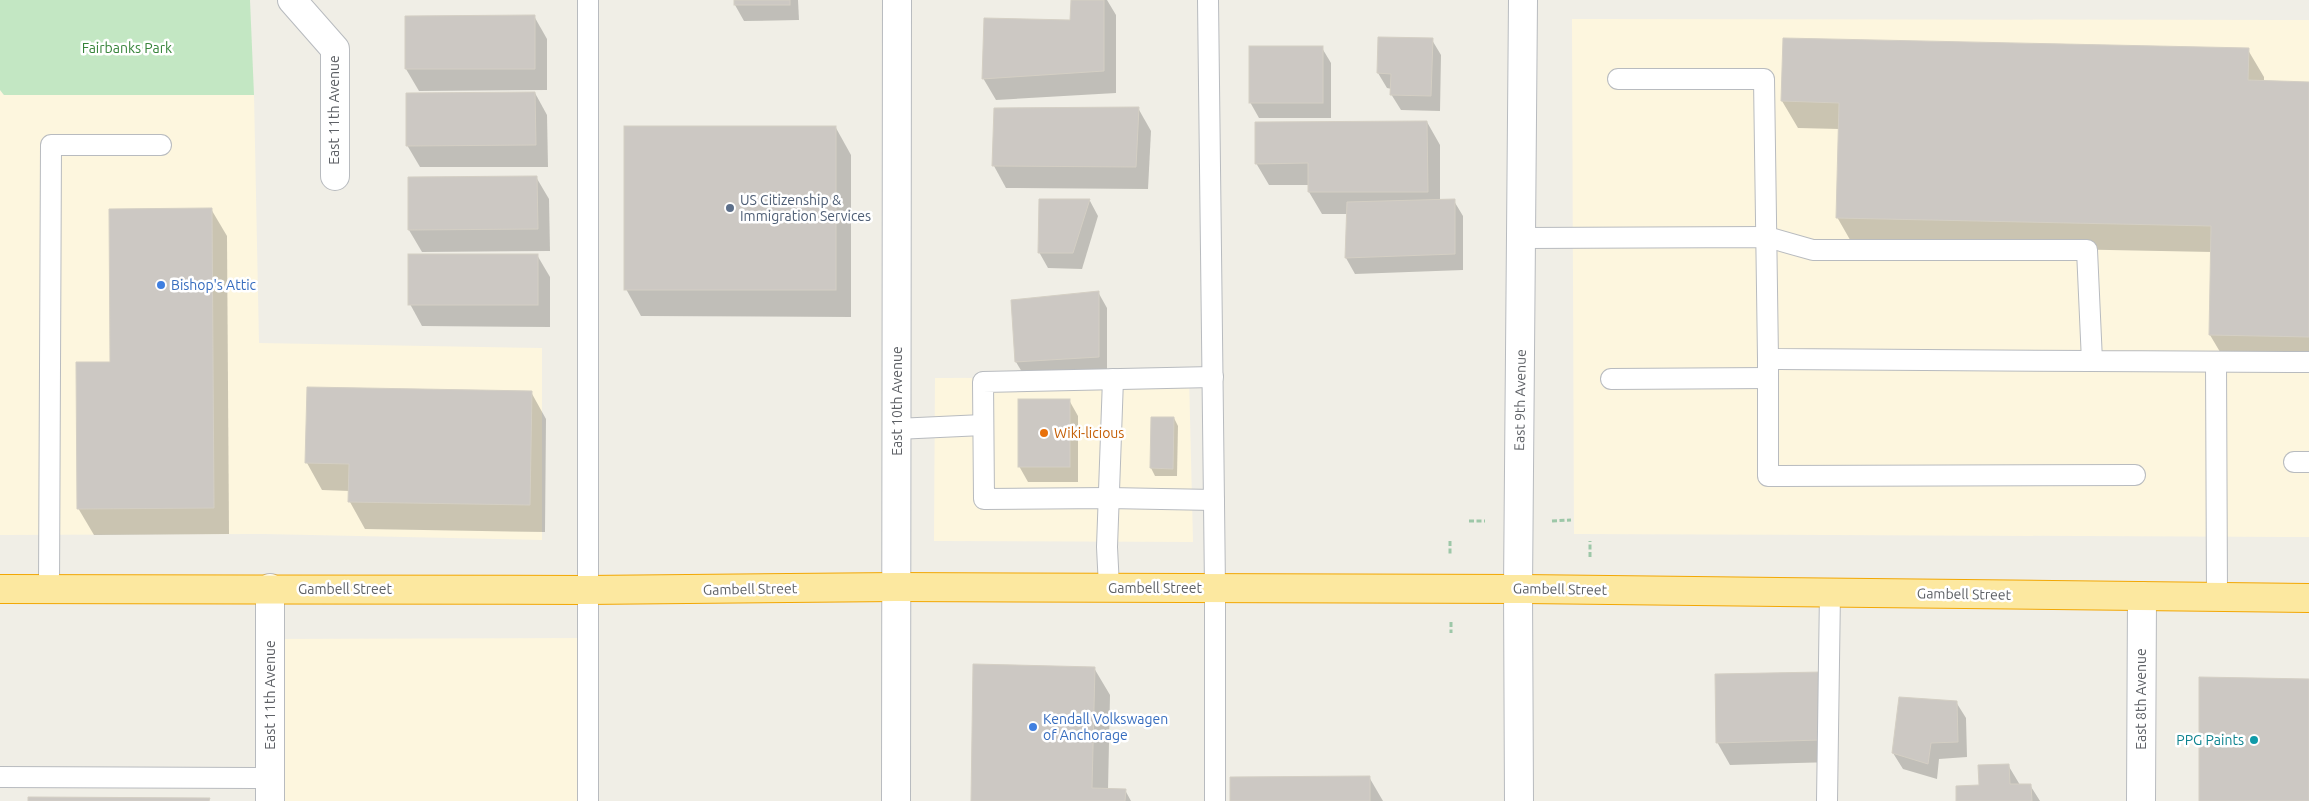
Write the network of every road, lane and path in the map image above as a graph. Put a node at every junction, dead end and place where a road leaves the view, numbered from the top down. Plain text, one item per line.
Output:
1 (292, 0) edge
2 (588, 0) edge
3 (897, 0) edge
4 (1208, 0) edge
5 (1523, 0) edge
6 (1618, 79) dead end
7 (161, 145) dead end
8 (334, 176) dead end
9 (1767, 237) junction
10 (1522, 238) junction
11 (2092, 361) junction
12 (2216, 362) junction
13 (2309, 362) edge
14 (1768, 368) junction
15 (1213, 377) junction
16 (1113, 379) junction
17 (1611, 379) dead end
18 (983, 425) junction
19 (896, 429) junction
20 (2135, 475) dead end
21 (1109, 498) junction
22 (1214, 500) junction
23 (896, 587) junction
24 (1109, 587) junction
25 (270, 588) junction
26 (1215, 588) junction
27 (0, 589) edge
28 (49, 589) junction
29 (1518, 589) junction
30 (586, 590) junction
31 (1830, 592) junction
32 (2142, 596) junction
33 (2217, 597) junction
34 (2309, 598) edge
35 (0, 777) edge
36 (270, 789) edge
37 (588, 801) edge
38 (896, 801) edge
39 (1215, 801) edge
40 (1519, 801) edge
41 (1827, 801) edge
42 (2141, 801) edge

1 - 8 street, East 11th Avenue
2 - 30 lane
3 - 19 street, East 10th Avenue
4 - 15 lane
5 - 10 street, East 9th Avenue
6 - 9 lane
7 - 28 lane
9 - 10 lane
9 - 11 lane
9 - 14 lane
10 - 29 street, East 9th Avenue
11 - 12 lane
11 - 14 lane
12 - 13 lane
12 - 33 lane
14 - 17 lane
14 - 20 lane
15 - 16 lane
15 - 22 lane
16 - 18 lane
16 - 21 lane
18 - 19 lane
18 - 21 lane
19 - 23 street, East 10th Avenue
21 - 22 lane
21 - 24 lane
22 - 26 lane
23 - 24 highway, Gambell Street
23 - 30 highway, Gambell Street
23 - 38 street, East 10th Avenue
24 - 26 highway, Gambell Street
25 - 28 highway, Gambell Street
25 - 30 highway, Gambell Street
25 - 36 street, East 11th Avenue
26 - 29 highway, Gambell Street
26 - 39 lane
27 - 28 highway, Gambell Street
29 - 31 highway, Gambell Street
29 - 40 street, East 9th Avenue
30 - 37 lane
31 - 32 highway, Gambell Street
31 - 41 lane
32 - 33 highway, Gambell Street
32 - 42 street, East 8th Avenue
33 - 34 highway, Gambell Street
35 - 36 lane

